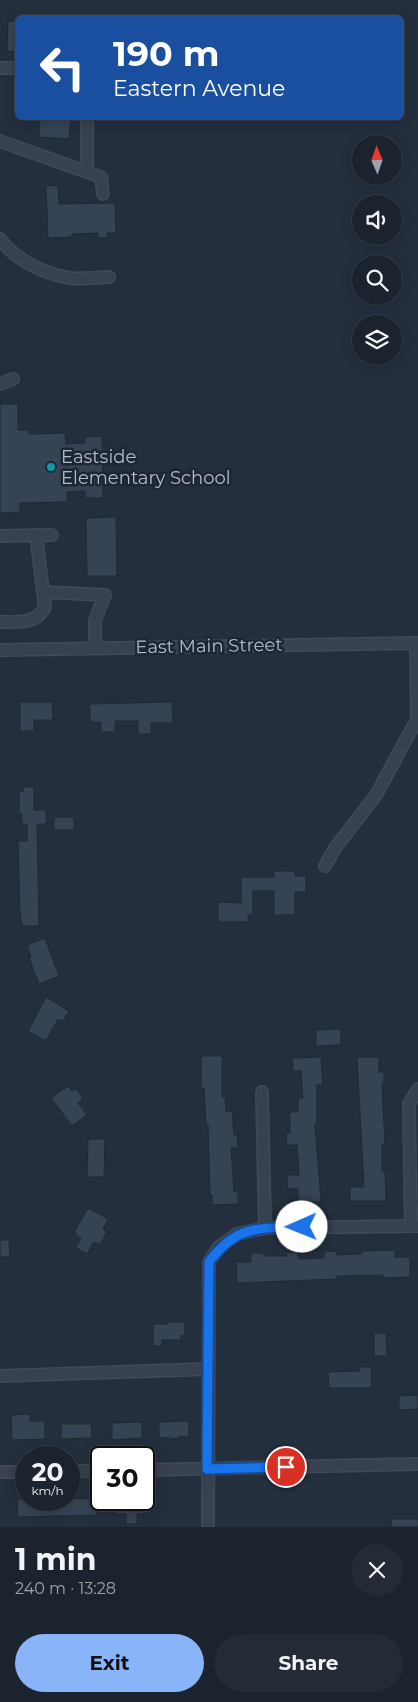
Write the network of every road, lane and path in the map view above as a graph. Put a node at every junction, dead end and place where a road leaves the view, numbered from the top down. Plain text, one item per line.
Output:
1 (0, 68) edge
2 (15, 68) edge
3 (87, 120) edge
4 (0, 141) edge
5 (87, 172) junction
6 (103, 194) dead end
7 (0, 239) edge
8 (109, 277) dead end
9 (13, 379) dead end
10 (0, 384) edge
11 (52, 534) dead end
12 (36, 535) junction
13 (0, 536) edge
14 (44, 592) junction
15 (0, 622) edge
16 (417, 643) edge
17 (95, 648) junction
18 (0, 650) edge
19 (325, 866) dead end
20 (418, 1089) edge
21 (262, 1092) dead end
22 (414, 1226) edge
23 (265, 1228) junction
24 (208, 1369) junction
25 (0, 1376) edge
26 (418, 1464) edge
27 (207, 1469) junction
28 (155, 1470) edge
29 (0, 1472) edge
30 (15, 1472) edge
31 (208, 1527) edge

1 - 2 street
3 - 5 street
4 - 5 street
5 - 6 street
7 - 8 street
9 - 10 street
11 - 12 street
12 - 13 street
12 - 14 street
14 - 15 street
14 - 17 street
16 - 17 street, East Main Street
16 - 19 street
17 - 18 street, East Main Street
20 - 22 street
21 - 23 street
22 - 23 street
23 - 24 street
24 - 25 street
24 - 27 street
26 - 27 street
27 - 28 street
27 - 31 street
29 - 30 street

